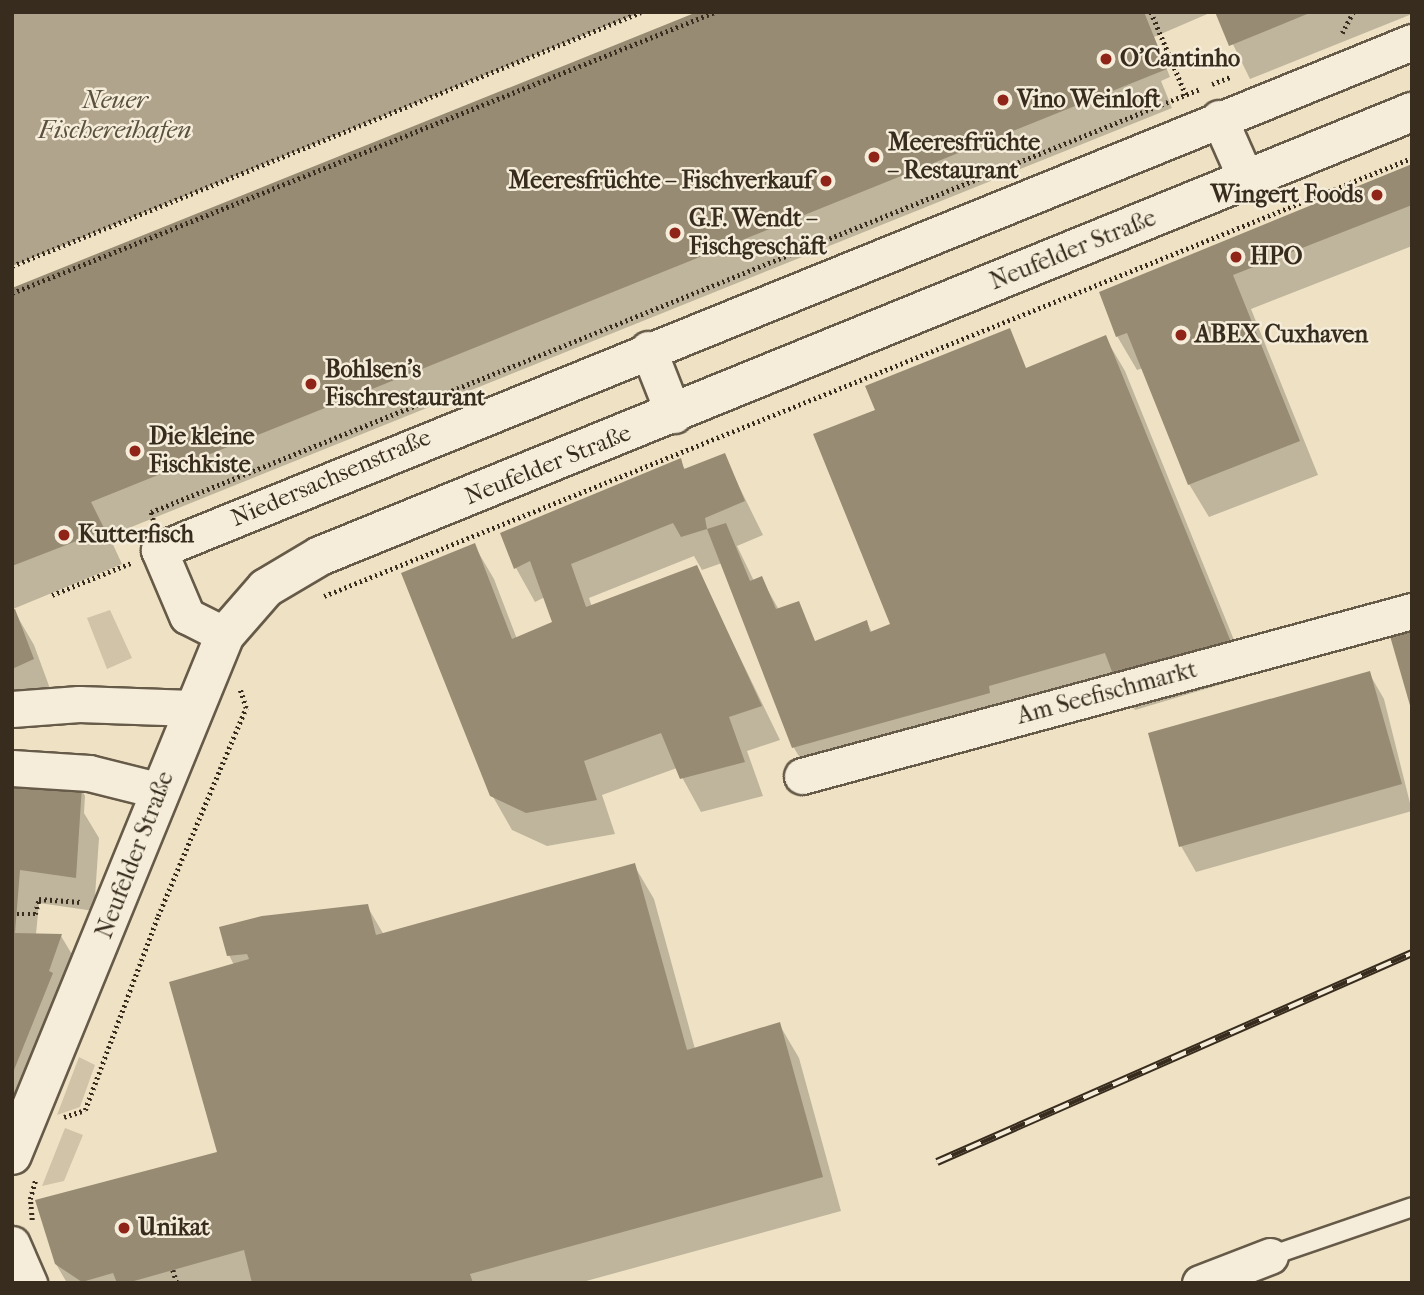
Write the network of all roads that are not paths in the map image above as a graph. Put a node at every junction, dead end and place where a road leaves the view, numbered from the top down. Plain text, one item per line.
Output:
1 (1412, 42) edge
2 (1412, 112) edge
3 (1219, 118) junction
4 (1246, 179) junction
5 (648, 349) junction
6 (674, 415) junction
7 (1412, 611) edge
8 (225, 635) junction
9 (192, 708) junction
10 (12, 709) edge
11 (12, 768) edge
12 (802, 776) dead end
13 (161, 791) junction
14 (25, 1164) edge
15 (1412, 1207) edge
16 (24, 1237) edge
17 (1270, 1255) joint
18 (29, 1283) edge
19 (1200, 1283) edge

1 - 3 street, Niedersachsenstraße
2 - 4 street, Neufelder Straße
3 - 4 street
3 - 5 street, Niedersachsenstraße
4 - 6 street, Neufelder Straße
5 - 6 street
5 - 8 street, Niedersachsenstraße
6 - 8 street, Neufelder Straße
7 - 12 street, Am Seefischmarkt
8 - 9 street, Neufelder Straße
9 - 10 street
9 - 13 street, Neufelder Straße
11 - 13 street
13 - 14 street, Neufelder Straße
15 - 17 lane
16 - 18 street
17 - 19 street

